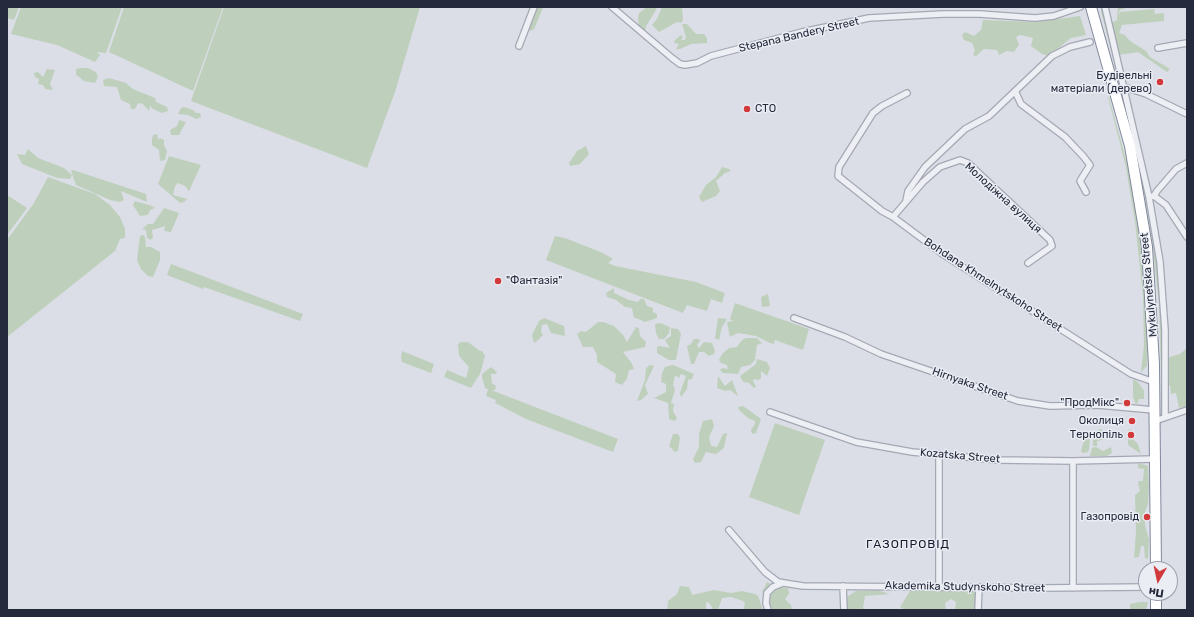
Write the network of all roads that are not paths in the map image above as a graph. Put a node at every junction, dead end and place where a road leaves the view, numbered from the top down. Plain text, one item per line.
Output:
1 (534, 7) edge
2 (612, 7) edge
3 (976, 7) edge
4 (1080, 7) edge
5 (1091, 7) edge
6 (1104, 7) edge
7 (980, 14) junction
8 (1090, 42) dead end
9 (1187, 43) edge
10 (519, 46) dead end
11 (1158, 48) dead end
12 (1124, 87) junction
13 (1015, 91) junction
14 (907, 93) dead end
15 (1187, 114) edge
16 (1187, 163) edge
17 (1086, 192) dead end
18 (1152, 197) junction
19 (906, 201) junction
20 (893, 217) junction
21 (1187, 237) edge
22 (1028, 263) dead end
23 (794, 318) dead end
24 (1154, 382) junction
25 (1154, 410) junction
26 (1187, 410) edge
27 (770, 412) dead end
28 (1166, 417) junction
29 (1154, 421) junction
30 (938, 454) junction
31 (1155, 459) junction
32 (1073, 461) junction
33 (729, 530) dead end
34 (1156, 561) edge
35 (784, 583) junction
36 (843, 586) junction
37 (939, 586) junction
38 (979, 587) junction
39 (1138, 587) edge
40 (1073, 588) junction
41 (768, 610) edge
42 (844, 610) edge
43 (978, 610) edge

1 - 10 street
2 - 7 street, Stepana Bandery Street
3 - 7 street
4 - 7 street, Stepana Bandery Street
5 - 24 highway, Mykulynetska Street
6 - 12 street
8 - 13 street
9 - 11 street
12 - 15 street
12 - 18 street
13 - 17 street
13 - 19 street
14 - 20 street, Bohdana Khmelnytskoho Street
16 - 18 street
18 - 21 street
18 - 28 street
19 - 20 street, Молодіжна вулиця
19 - 22 street, Молодіжна вулиця
20 - 24 street, Bohdana Khmelnytskoho Street
23 - 25 street, Hirnyaka Street
24 - 25 highway, Mykulynetska Street
25 - 29 highway, Mykulynetska Street
26 - 28 street
27 - 30 street, Kozatska Street
28 - 29 street
29 - 31 highway, Mykulynetska Street
30 - 32 street, Kozatska Street
30 - 37 street
31 - 32 street, Kozatska Street
31 - 34 highway, Mykulynetska Street
32 - 40 street
33 - 35 street, Akademika Studynskoho Street
35 - 36 street, Akademika Studynskoho Street
35 - 41 street
36 - 37 street, Akademika Studynskoho Street
36 - 42 street
37 - 38 street, Akademika Studynskoho Street
38 - 40 street, Akademika Studynskoho Street
38 - 43 street
39 - 40 street, Akademika Studynskoho Street

